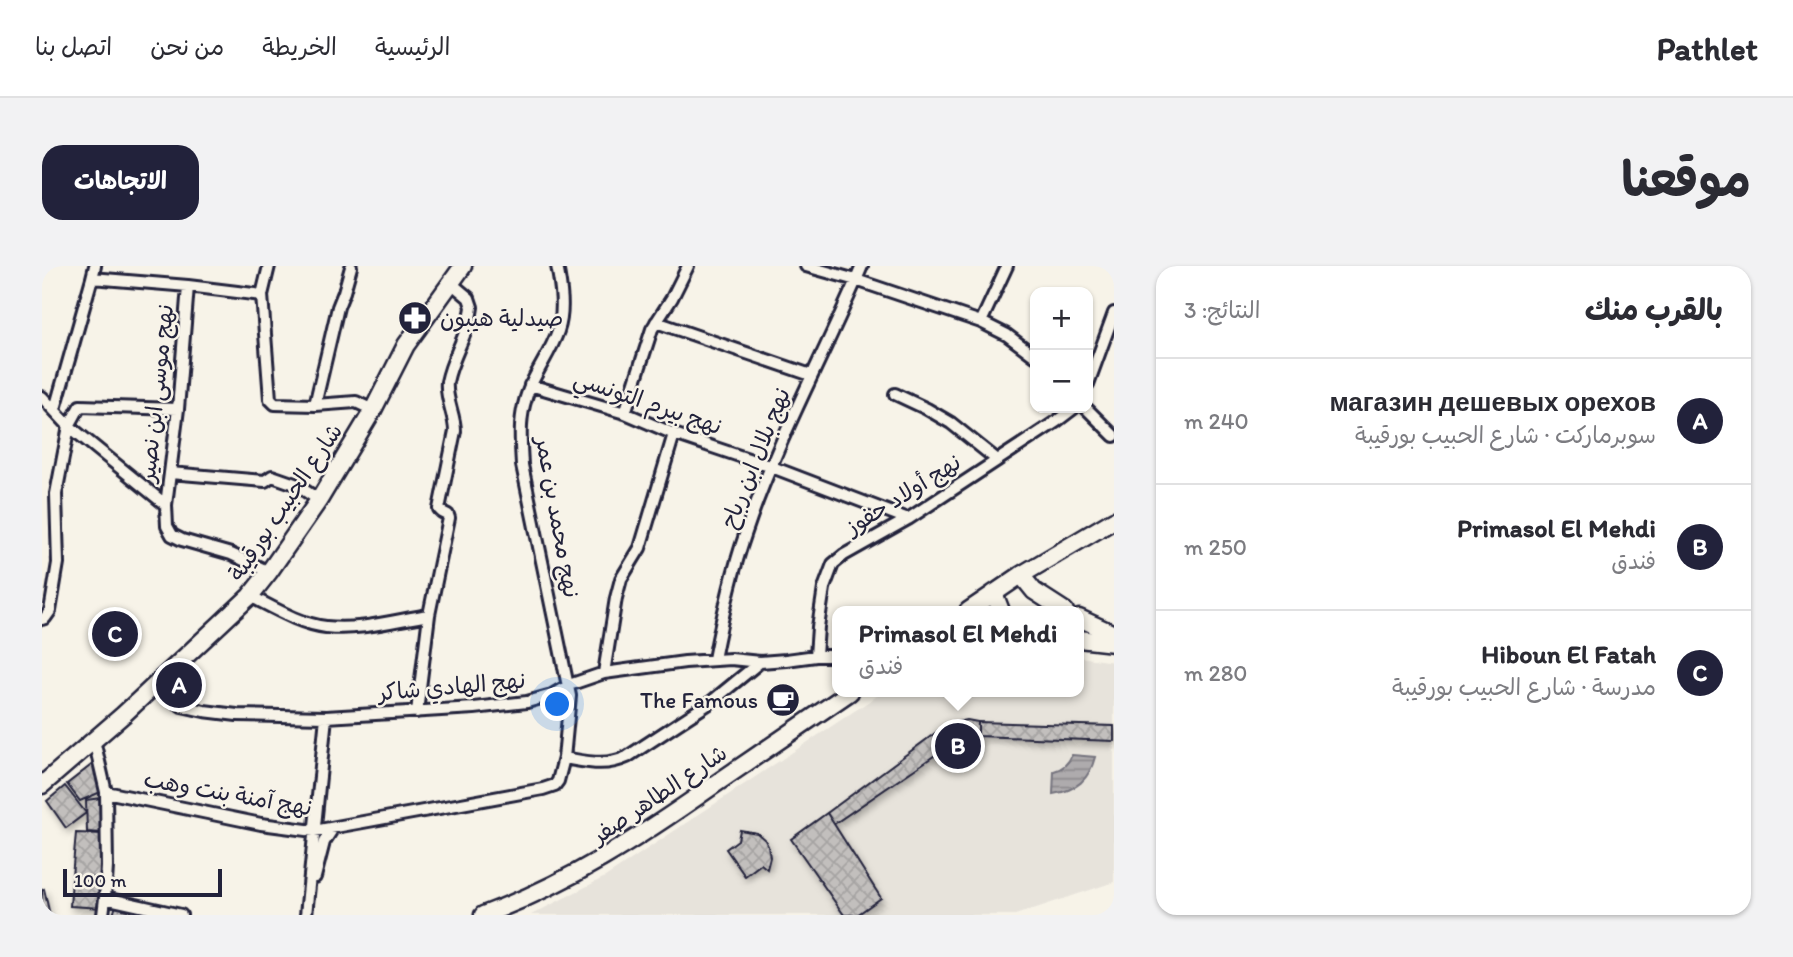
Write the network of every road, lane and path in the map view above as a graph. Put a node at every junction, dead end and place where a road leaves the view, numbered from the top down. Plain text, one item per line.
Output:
1 (269, 266) edge
2 (463, 266) edge
3 (557, 266) edge
4 (688, 266) edge
5 (806, 266) edge
6 (862, 266) edge
7 (1007, 266) edge
8 (351, 267) edge
9 (94, 272) edge
10 (856, 280) junction
11 (450, 282) junction
12 (188, 286) junction
13 (262, 295) junction
14 (1114, 313) edge
15 (656, 322) junction
16 (981, 322) junction
17 (1030, 352) edge
18 (1093, 370) edge
19 (811, 375) junction
20 (530, 385) junction
21 (895, 394) dead end
22 (42, 397) edge
23 (315, 405) junction
24 (178, 409) junction
25 (55, 410) junction
26 (373, 410) junction
27 (625, 413) junction
28 (1067, 413) edge
29 (1091, 413) edge
30 (69, 426) junction
31 (674, 434) junction
32 (1114, 436) edge
33 (996, 459) junction
34 (772, 467) junction
35 (170, 473) junction
36 (319, 500) junction
37 (166, 505) junction
38 (908, 519) junction
39 (1112, 520) edge
40 (269, 572) junction
41 (1021, 575) junction
42 (994, 593) junction
43 (250, 596) junction
44 (975, 606) edge
45 (999, 606) edge
46 (1057, 606) edge
47 (429, 615) junction
48 (42, 619) edge
49 (1084, 620) edge
50 (1114, 634) edge
51 (1084, 640) edge
52 (1114, 643) edge
53 (816, 656) junction
54 (832, 656) edge
55 (714, 659) junction
56 (760, 662) junction
57 (604, 673) junction
58 (157, 684) junction
59 (569, 685) junction
60 (843, 697) edge
61 (417, 712) junction
62 (326, 717) junction
63 (94, 740) junction
64 (564, 758) junction
65 (558, 781) joint
66 (42, 785) edge
67 (106, 792) junction
68 (334, 828) junction
69 (314, 831) junction
70 (105, 898) junction
71 (103, 915) edge
72 (181, 915) edge
73 (306, 915) edge
74 (483, 915) edge

1 - 13 street
2 - 11 main road, شارع الحبيب بورقيبة
3 - 20 street, نهج محمد بن عمر
4 - 15 street
5 - 10 street
6 - 10 street, نهج بلال ابن رباح
7 - 16 street
8 - 23 street
9 - 12 street
9 - 25 street
10 - 16 street
10 - 19 street, نهج بلال ابن رباح
11 - 26 main road, شارع الحبيب بورقيبة
11 - 47 street
12 - 13 street
12 - 24 street, نهج موسى ابن نصير
13 - 23 street
14 - 18 street
15 - 19 street
15 - 27 street
16 - 17 street
19 - 34 street, نهج بلال ابن رباح
20 - 27 street, نهج بيرم التونسي
20 - 59 street, نهج محمد بن عمر
21 - 33 street
22 - 25 street
23 - 26 street
24 - 30 street
24 - 35 street, نهج موسى ابن نصير
25 - 30 street
26 - 36 main road, شارع الحبيب بورقيبة
27 - 31 street, نهج بيرم التونسي
28 - 33 street, نهج أولاد حفوز
29 - 32 street
30 - 37 street
30 - 48 street
31 - 34 street, نهج بيرم التونسي
31 - 57 street
33 - 38 street, نهج أولاد حفوز
34 - 38 street, نهج بيرم التونسي
34 - 55 street, نهج بلال ابن رباح
35 - 36 street
35 - 37 street, نهج موسى ابن نصير
36 - 40 main road, شارع الحبيب بورقيبة
37 - 40 street
38 - 53 street, نهج أولاد حفوز
39 - 41 main road
40 - 43 main road, شارع الحبيب بورقيبة
41 - 42 main road
41 - 46 main road
42 - 44 main road
42 - 45 main road
43 - 47 street
43 - 58 main road, شارع الحبيب بورقيبة
47 - 61 street
49 - 50 main road
51 - 52 main road
53 - 54 street, نهج الهادي شاكر
53 - 56 street, نهج الهادي شاكر
55 - 56 street, نهج الهادي شاكر
55 - 57 street, نهج الهادي شاكر
56 - 64 street
57 - 59 street, نهج الهادي شاكر
58 - 62 street, نهج الهادي شاكر
58 - 63 main road, شارع الحبيب بورقيبة
59 - 61 street, نهج الهادي شاكر
59 - 64 street, نهج محمد بن عمر
60 - 74 main road, شارع الطاهر صفر
61 - 62 street, نهج الهادي شاكر
62 - 69 street
63 - 66 main road, شارع الحبيب بورقيبة
63 - 67 street
64 - 65 street, نهج محمد بن عمر
65 - 68 street, نهج آمنة بنت وهب
67 - 69 street, نهج آمنة بنت وهب
67 - 70 street
68 - 69 street, نهج آمنة بنت وهب
68 - 73 street
69 - 73 street
70 - 71 street
70 - 72 street

